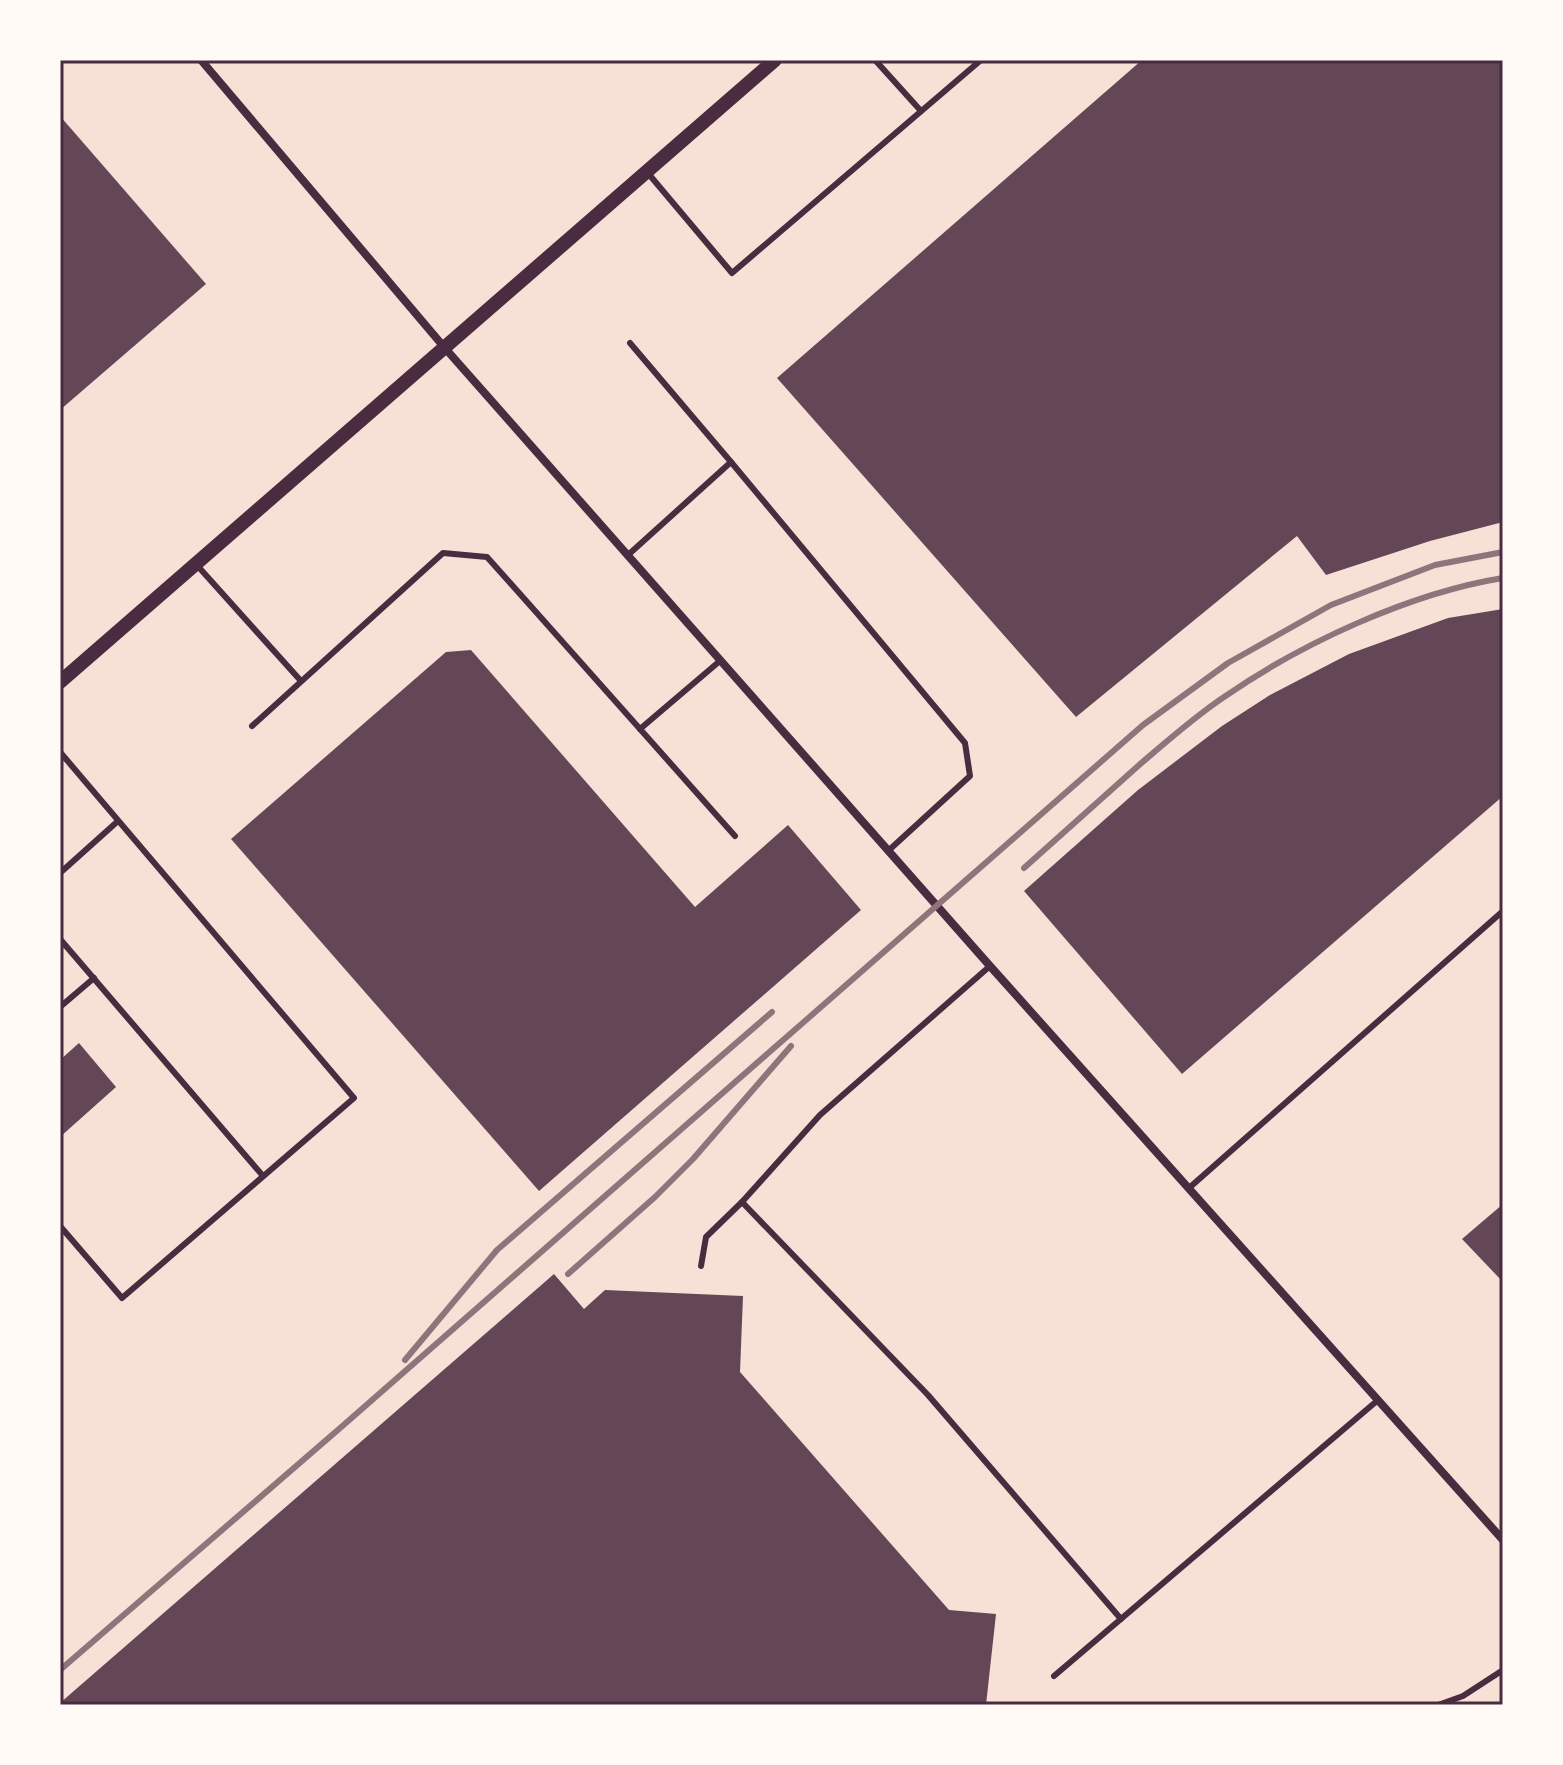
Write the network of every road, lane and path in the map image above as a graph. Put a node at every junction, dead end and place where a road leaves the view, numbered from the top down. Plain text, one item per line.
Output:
1 (201, 60) edge
2 (775, 60) edge
3 (875, 60) edge
4 (981, 60) edge
5 (921, 111) junction
6 (646, 171) junction
7 (630, 343) dead end
8 (444, 347) junction
9 (731, 462) junction
10 (628, 555) junction
11 (195, 563) junction
12 (721, 660) junction
13 (301, 681) junction
14 (60, 682) edge
15 (252, 726) dead end
16 (640, 729) junction
17 (60, 752) edge
18 (118, 821) junction
19 (735, 836) dead end
20 (888, 851) junction
21 (60, 873) edge
22 (1503, 911) edge
23 (60, 939) edge
24 (990, 966) junction
25 (94, 978) junction
26 (60, 1007) edge
27 (263, 1176) junction
28 (1189, 1188) junction
29 (742, 1202) junction
30 (60, 1226) edge
31 (701, 1266) dead end
32 (1378, 1400) junction
33 (1503, 1540) edge
34 (1121, 1619) junction
35 (1503, 1670) edge
36 (1054, 1676) dead end
37 (1438, 1705) edge

1 - 8 street
2 - 6 street
3 - 5 lane
4 - 5 lane
5 - 6 lane
6 - 8 street
7 - 9 lane
8 - 10 street
8 - 11 street
9 - 10 lane
9 - 20 lane
10 - 12 street
11 - 13 lane
11 - 14 street
12 - 16 lane
12 - 20 street
13 - 15 lane
13 - 16 lane
16 - 19 lane
17 - 18 lane
18 - 21 lane
18 - 27 lane
20 - 24 street
22 - 28 lane
23 - 25 lane
24 - 28 street
24 - 29 lane
25 - 26 lane
25 - 27 lane
27 - 30 lane
28 - 32 street
29 - 31 lane
29 - 34 lane
32 - 33 street
32 - 34 lane
34 - 36 lane
35 - 37 lane

